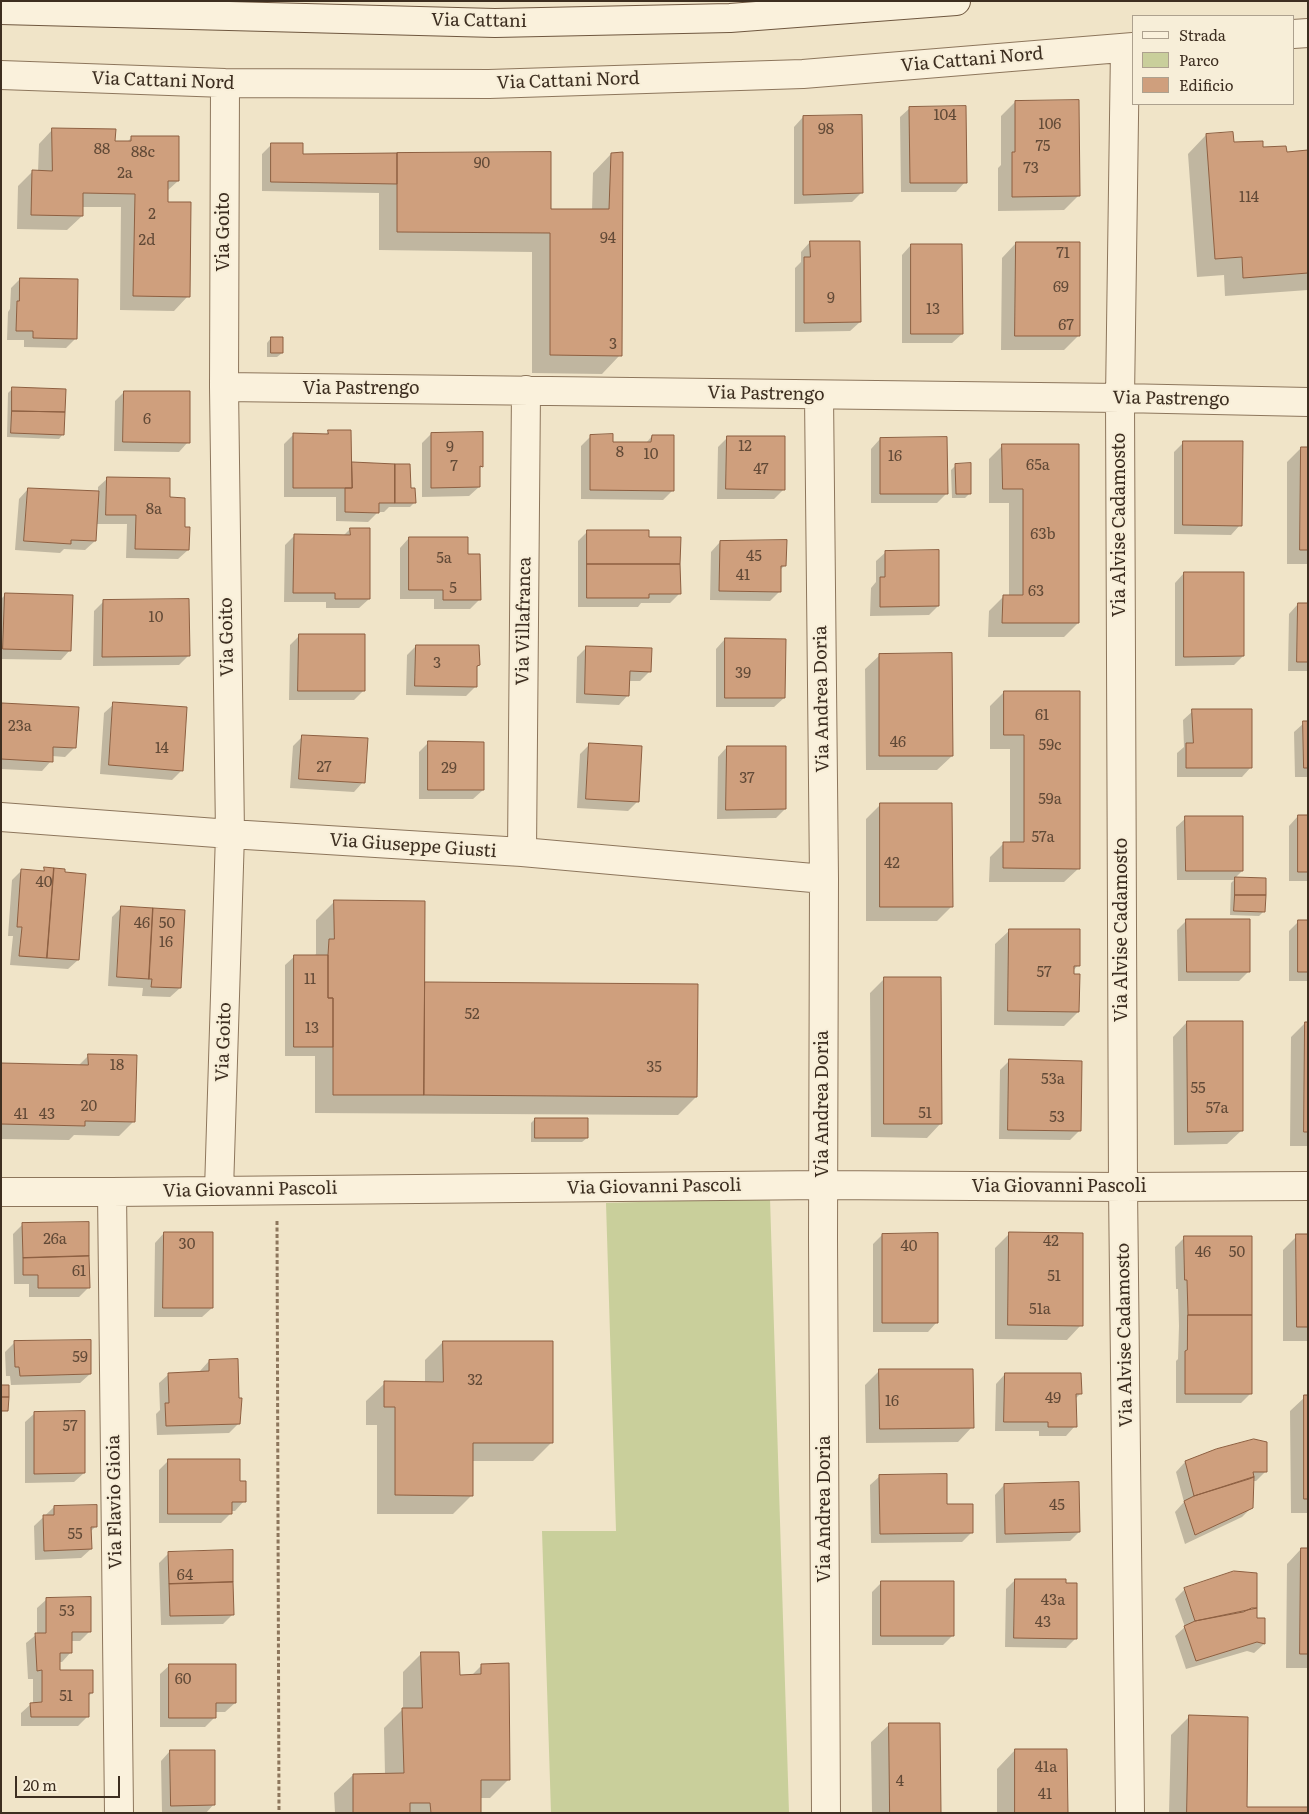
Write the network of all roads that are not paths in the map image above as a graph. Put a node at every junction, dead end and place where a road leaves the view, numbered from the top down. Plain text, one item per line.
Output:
1 (956, 1) edge
2 (1, 10) edge
3 (1308, 33) edge
4 (1294, 34) edge
5 (1129, 47) edge
6 (1, 75) edge
7 (225, 83) junction
8 (224, 388) junction
9 (526, 390) junction
10 (819, 395) junction
11 (1120, 398) junction
12 (1308, 402) edge
13 (1, 817) edge
14 (230, 834) junction
15 (522, 852) junction
16 (824, 879) junction
17 (823, 1185) junction
18 (1308, 1186) edge
19 (1123, 1187) junction
20 (219, 1190) junction
21 (1, 1192) edge
22 (112, 1192) junction
23 (118, 1813) edge
24 (826, 1813) edge
25 (1130, 1813) edge

1 - 2 street, Via Cattani
3 - 4 street
5 - 7 street, Via Cattani Nord
5 - 11 street, Via Alvise Cadamosto
6 - 7 street, Via Cattani Nord
7 - 8 street, Via Goito
8 - 9 street, Via Pastrengo
8 - 14 street, Via Goito
9 - 10 street, Via Pastrengo
9 - 15 street, Via Villafranca
10 - 11 street, Via Pastrengo
10 - 16 street, Via Andrea Doria
11 - 12 street, Via Pastrengo
11 - 19 street, Via Alvise Cadamosto
13 - 14 street, Via Giuseppe Giusti
14 - 15 street, Via Giuseppe Giusti
14 - 20 street, Via Goito
15 - 16 street, Via Giuseppe Giusti
16 - 17 street, Via Andrea Doria
17 - 19 street, Via Giovanni Pascoli
17 - 20 street, Via Giovanni Pascoli
17 - 24 street, Via Andrea Doria
18 - 19 street, Via Giovanni Pascoli
19 - 25 street, Via Alvise Cadamosto
20 - 22 street, Via Giovanni Pascoli
21 - 22 street, Via Giovanni Pascoli
22 - 23 street, Via Flavio Gioia

